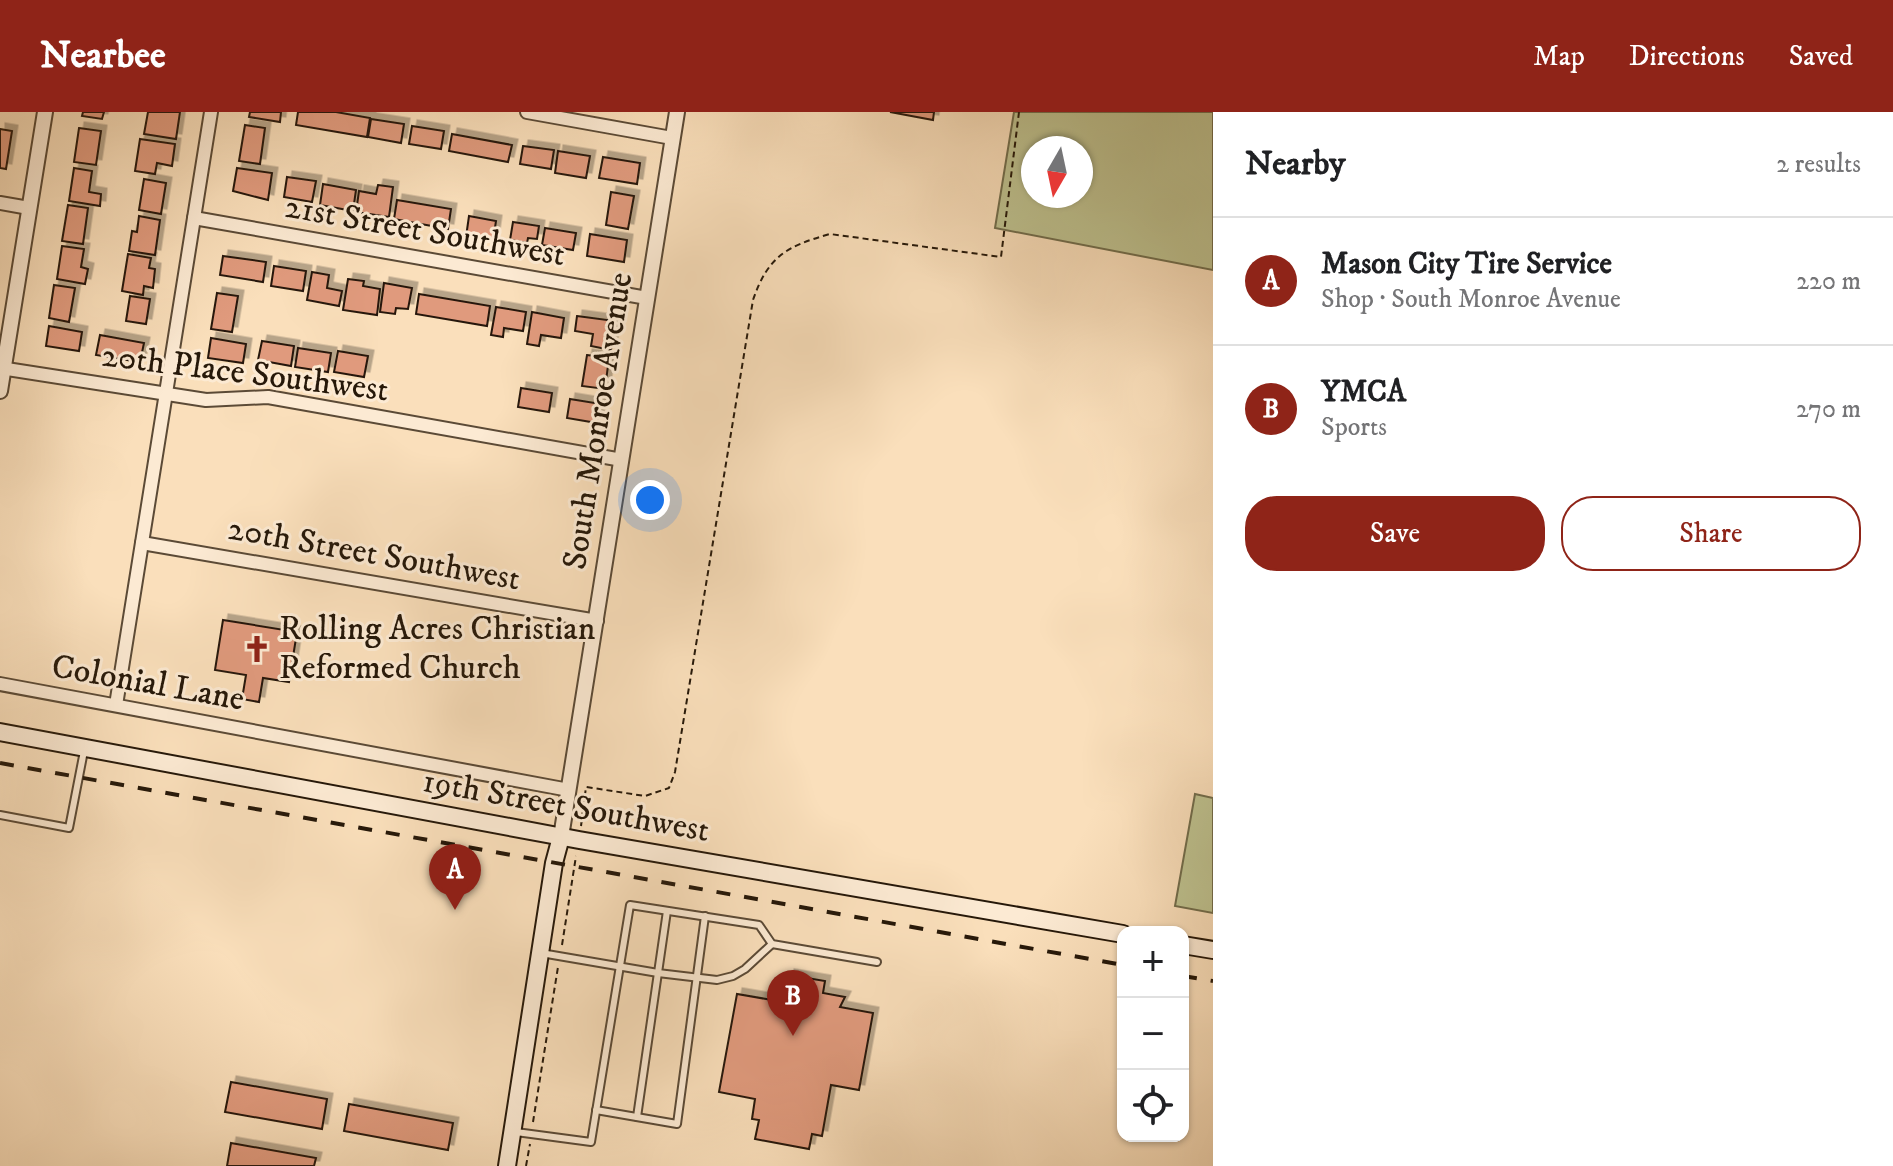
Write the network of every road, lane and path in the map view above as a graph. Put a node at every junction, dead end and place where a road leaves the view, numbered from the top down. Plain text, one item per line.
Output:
1 (45, 112) edge
2 (211, 112) edge
3 (527, 112) edge
4 (677, 112) edge
5 (1019, 112) edge
6 (672, 138) junction
7 (0, 203) edge
8 (29, 208) junction
9 (194, 218) junction
10 (647, 298) junction
11 (2, 368) edge
12 (0, 391) edge
13 (166, 395) junction
14 (622, 460) junction
15 (142, 543) junction
16 (597, 621) junction
17 (0, 684) edge
18 (116, 705) junction
19 (0, 732) edge
20 (85, 748) junction
21 (569, 790) junction
22 (0, 815) edge
23 (561, 837) junction
24 (579, 840) junction
25 (667, 911) junction
26 (705, 916) junction
27 (1117, 933) edge
28 (772, 944) junction
29 (1189, 946) edge
30 (1213, 950) edge
31 (540, 953) junction
32 (560, 956) junction
33 (877, 962) dead end
34 (619, 965) junction
35 (658, 973) junction
36 (697, 977) junction
37 (596, 1110) junction
38 (637, 1117) junction
39 (512, 1132) junction
40 (531, 1134) junction
41 (507, 1166) edge
42 (526, 1166) edge

1 - 8 street
2 - 9 street
3 - 6 street
4 - 6 street, South Monroe Avenue
5 - 24 path
6 - 10 street, South Monroe Avenue
7 - 8 street
8 - 11 street
9 - 10 street, 21st Street Southwest
9 - 13 street
10 - 14 street, South Monroe Avenue
11 - 12 street
11 - 13 street, 20th Place Southwest
13 - 14 street, 20th Place Southwest
13 - 15 street
14 - 16 street, South Monroe Avenue
15 - 16 street, 20th Street Southwest
15 - 18 street
16 - 21 street, South Monroe Avenue
17 - 18 street, Colonial Lane
18 - 21 street, Colonial Lane
19 - 20 main road, 19th Street Southwest
20 - 22 lane
20 - 23 main road, 19th Street Southwest
21 - 23 street, South Monroe Avenue
23 - 24 main road, 19th Street Southwest
23 - 31 main road, South Monroe Avenue
24 - 27 main road, 19th Street Southwest
24 - 32 path
25 - 26 lane
25 - 34 lane
25 - 35 lane
26 - 28 lane
26 - 36 lane
28 - 33 lane
28 - 36 lane
29 - 30 main road
31 - 32 lane
31 - 39 main road, South Monroe Avenue
32 - 34 lane
32 - 40 path
34 - 35 lane
34 - 37 lane
35 - 36 lane
35 - 38 lane
36 - 38 lane
37 - 38 lane
37 - 40 lane
39 - 40 lane
39 - 41 main road, South Monroe Avenue
40 - 42 path

